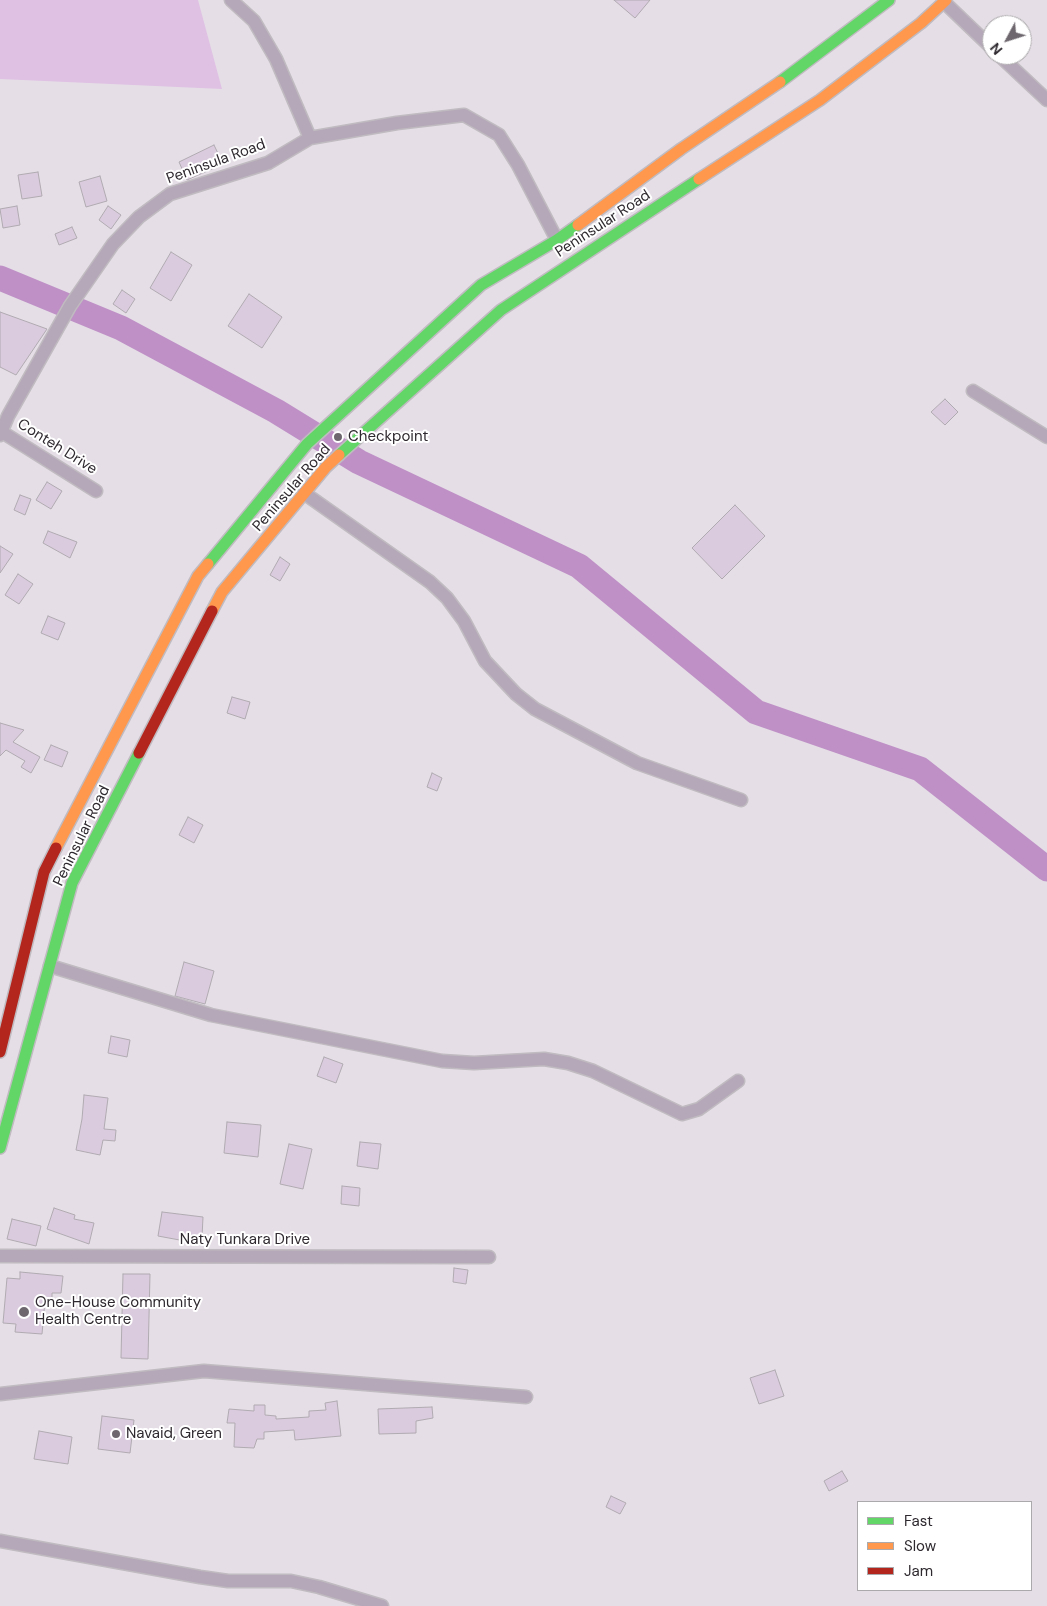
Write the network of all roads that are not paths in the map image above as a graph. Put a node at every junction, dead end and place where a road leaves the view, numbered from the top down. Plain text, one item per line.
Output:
1 (231, 0) edge
2 (945, 1) edge
3 (882, 2) edge
4 (982, 38) edge
5 (1010, 65) edge
6 (1047, 100) edge
7 (310, 138) junction
8 (557, 240) junction
9 (973, 391) dead end
10 (1, 433) edge
11 (1047, 437) edge
12 (96, 491) dead end
13 (304, 493) junction
14 (741, 800) dead end
15 (50, 966) junction
16 (0, 1052) edge
17 (738, 1081) dead end
18 (0, 1148) edge
19 (0, 1256) edge
20 (489, 1256) dead end
21 (0, 1394) edge
22 (526, 1397) dead end
23 (0, 1541) edge
24 (382, 1606) edge

1 - 7 street
2 - 4 street
2 - 13 main road, Peninsular Road
3 - 8 main road, Peninsular Road
5 - 6 street
7 - 8 street, Peninsula Road
7 - 10 street, Peninsula Road
8 - 16 main road, Peninsular Road
9 - 11 street
10 - 12 street, Conteh Drive
13 - 14 street
13 - 15 main road, Peninsular Road
15 - 17 street
15 - 18 main road, Peninsular Road
19 - 20 street, Naty Tunkara Drive
21 - 22 street
23 - 24 street

